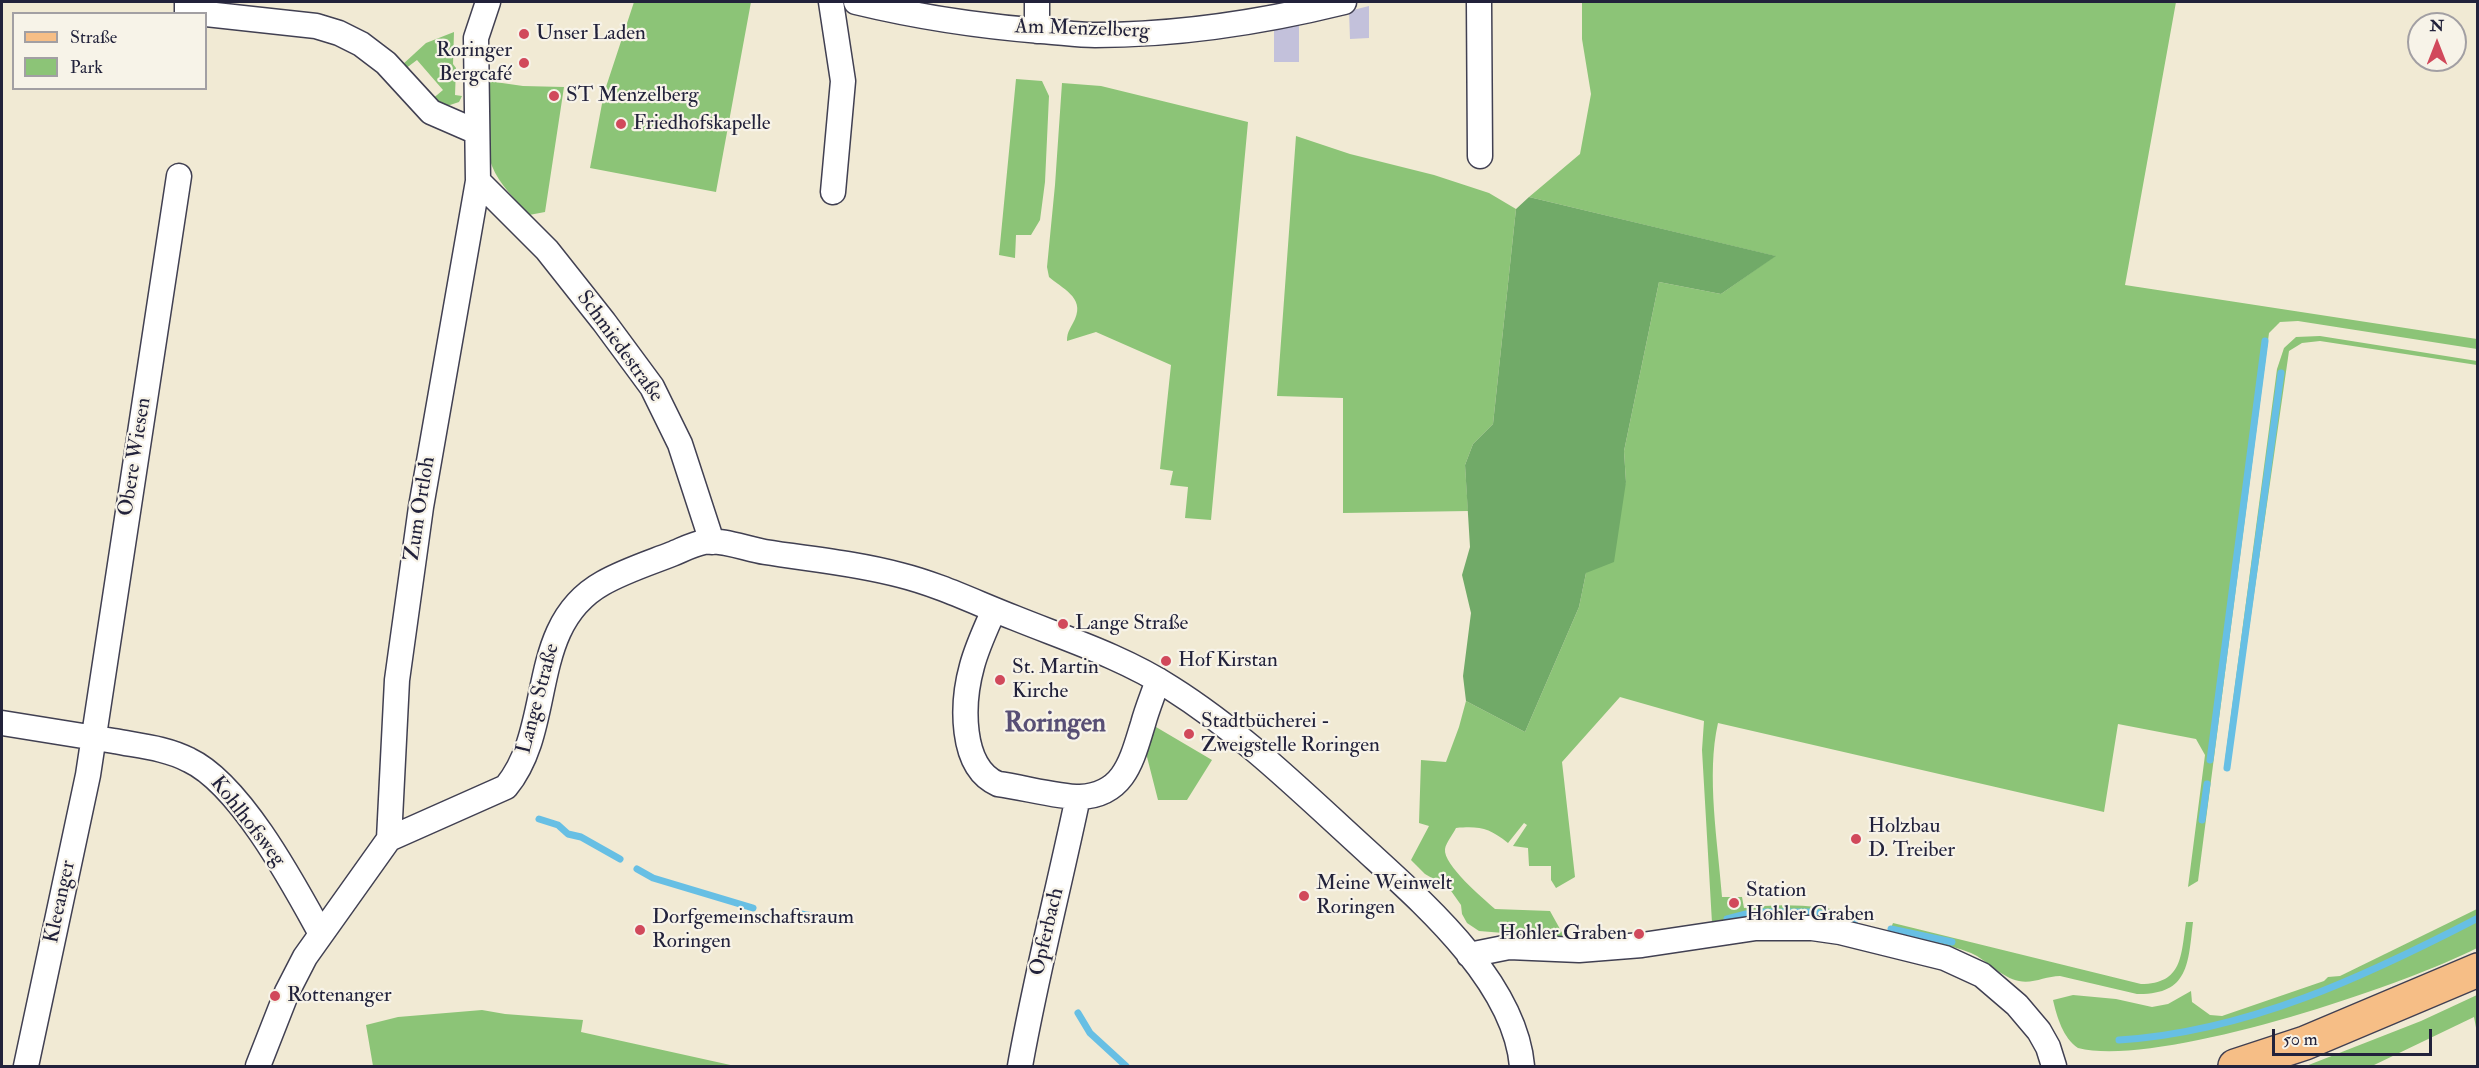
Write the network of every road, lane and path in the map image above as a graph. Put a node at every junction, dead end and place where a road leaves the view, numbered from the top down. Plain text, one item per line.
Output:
1 (489, 2) edge
2 (831, 2) edge
3 (856, 2) edge
4 (1037, 2) edge
5 (1344, 2) edge
6 (1479, 2) edge
7 (1259, 10) edge
8 (279, 12) edge
9 (207, 14) edge
10 (1037, 31) junction
11 (477, 132) junction
12 (1480, 156) dead end
13 (179, 176) dead end
14 (478, 181) junction
15 (833, 192) dead end
16 (712, 542) junction
17 (994, 610) junction
18 (1158, 680) junction
19 (2, 723) edge
20 (93, 738) junction
21 (1078, 797) junction
22 (389, 839) junction
23 (320, 932) junction
24 (1469, 956) junction
25 (2478, 970) edge
26 (2055, 1065) edge
27 (26, 1066) edge
28 (258, 1066) edge
29 (1020, 1066) edge
30 (1522, 1066) edge
31 (2235, 1066) edge

1 - 11 street
2 - 15 street
3 - 10 street, Am Menzelberg
4 - 10 street
5 - 7 street, Am Menzelberg
6 - 12 street
7 - 10 street, Am Menzelberg
8 - 9 street
8 - 11 street
11 - 14 street
13 - 20 street, Obere Wiesen
14 - 16 street, Schmiedestraße
14 - 22 street, Zum Ortloh
16 - 17 street, Lange Straße
16 - 22 street, Lange Straße
17 - 18 street, Lange Straße
17 - 21 street
18 - 21 street
18 - 24 street, Lange Straße
19 - 20 street, Kohlhofsweg
20 - 23 street, Kohlhofsweg
20 - 27 street, Kleeanger
21 - 29 street, Opferbach
22 - 23 street
23 - 28 street
24 - 26 street
24 - 30 street, Lange Straße
25 - 31 main road

